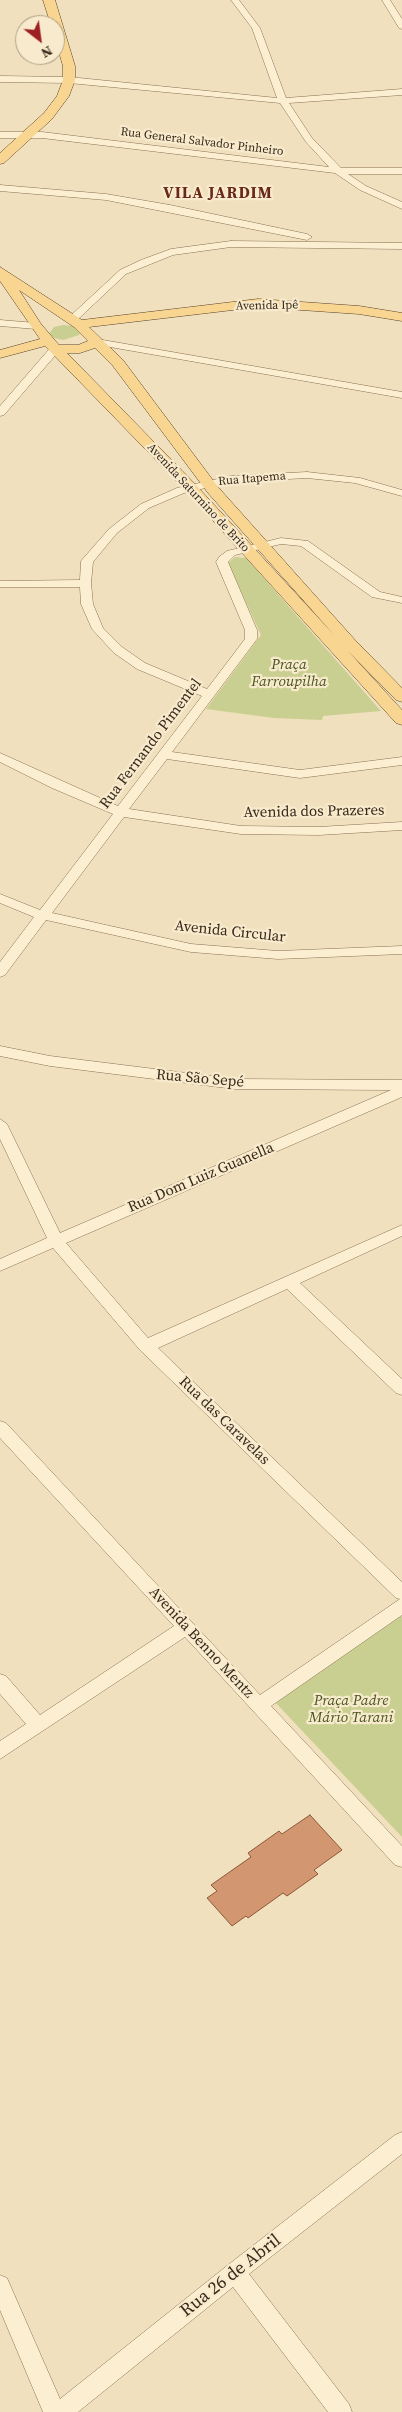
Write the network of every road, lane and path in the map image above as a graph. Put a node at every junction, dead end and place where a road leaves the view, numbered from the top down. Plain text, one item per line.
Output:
1 (49, 0) edge
2 (235, 0) edge
3 (386, 0) edge
4 (402, 26) edge
5 (0, 79) edge
6 (69, 80) junction
7 (402, 92) edge
8 (283, 101) junction
9 (0, 135) edge
10 (29, 135) junction
11 (0, 160) edge
12 (402, 170) edge
13 (338, 171) junction
14 (0, 188) edge
15 (402, 206) edge
16 (336, 244) junction
17 (402, 246) edge
18 (0, 272) edge
19 (402, 316) edge
20 (132, 318) junction
21 (76, 322) junction
22 (0, 324) edge
23 (36, 326) junction
24 (94, 338) junction
25 (52, 345) junction
26 (0, 354) edge
27 (402, 395) edge
28 (0, 413) edge
29 (208, 483) junction
30 (190, 487) junction
31 (402, 493) edge
32 (262, 544) junction
33 (246, 549) junction
34 (85, 583) junction
35 (0, 584) edge
36 (402, 600) edge
37 (209, 694) junction
38 (402, 697) edge
39 (402, 720) edge
40 (163, 755) junction
41 (0, 757) edge
42 (402, 761) edge
43 (120, 812) junction
44 (402, 826) edge
45 (0, 898) edge
46 (41, 916) junction
47 (402, 950) edge
48 (0, 972) edge
49 (0, 1051) edge
50 (402, 1085) edge
51 (402, 1091) edge
52 (1, 1131) edge
53 (402, 1230) edge
54 (56, 1241) junction
55 (0, 1265) edge
56 (289, 1281) junction
57 (146, 1346) junction
58 (402, 1389) edge
59 (0, 1427) edge
60 (402, 1593) edge
61 (402, 1606) edge
62 (186, 1627) junction
63 (0, 1681) edge
64 (259, 1705) junction
65 (38, 1725) junction
66 (0, 1751) edge
67 (402, 1858) edge
68 (402, 2142) edge
69 (235, 2272) junction
70 (0, 2285) edge
71 (54, 2412) edge
72 (62, 2412) edge
73 (341, 2412) edge

1 - 6 main road
2 - 8 street
3 - 4 street
5 - 6 street
6 - 8 street
6 - 10 main road
7 - 8 street
8 - 13 street
9 - 10 street, Rua General Salvador Pinheiro
10 - 11 main road
10 - 13 street, Rua General Salvador Pinheiro
12 - 13 street, Rua General Salvador Pinheiro
13 - 15 street
14 - 16 street
16 - 17 street
16 - 21 street
18 - 21 main road, Avenida Saturnino de Brito
18 - 23 main road, Avenida Saturnino de Brito
19 - 20 main road, Avenida Ipê
20 - 21 main road, Avenida Ipê
20 - 24 main road, Avenida Ipê
21 - 23 main road, Avenida Ipê
21 - 24 main road, Avenida Saturnino de Brito
22 - 23 street
23 - 25 main road, Avenida Saturnino de Brito
24 - 25 main road, Avenida Ipê
24 - 27 street
24 - 29 main road, Avenida Saturnino de Brito
25 - 26 main road
25 - 28 street
25 - 30 main road, Avenida Saturnino de Brito
29 - 30 street, Rua Itapema
29 - 31 street, Rua Itapema
29 - 32 main road, Avenida Saturnino de Brito
30 - 33 main road, Avenida Saturnino de Brito
30 - 34 street, Rua Itapema
32 - 33 street, Rua Fernando Pimentel
32 - 36 street, Rua Fernando Pimentel
32 - 38 main road, Avenida Saturnino de Brito
33 - 37 street, Rua Fernando Pimentel
33 - 39 main road, Avenida Saturnino de Brito
34 - 35 street
34 - 37 street, Rua Itapema
37 - 40 street, Rua Fernando Pimentel
40 - 42 street
40 - 43 street, Rua Fernando Pimentel
41 - 43 street, Avenida dos Prazeres
43 - 44 street, Avenida dos Prazeres
43 - 46 street, Rua Fernando Pimentel
45 - 46 street, Avenida Circular
46 - 47 street, Avenida Circular
46 - 48 street, Rua Fernando Pimentel
49 - 50 street, Rua São Sepé
51 - 54 street, Rua Dom Luiz Guanella
52 - 54 street, Rua das Caravelas
53 - 56 street
54 - 55 street, Rua Dom Luiz Guanella
54 - 57 street, Rua das Caravelas
56 - 57 street
56 - 58 street
57 - 60 street, Rua das Caravelas
59 - 62 street, Avenida Benno Mentz
61 - 64 street
62 - 64 street, Avenida Benno Mentz
62 - 65 street
63 - 65 street
64 - 67 street, Avenida Benno Mentz
65 - 66 street
68 - 69 street, Rua 26 de Abril
69 - 72 street, Rua 26 de Abril
69 - 73 street
70 - 71 street

